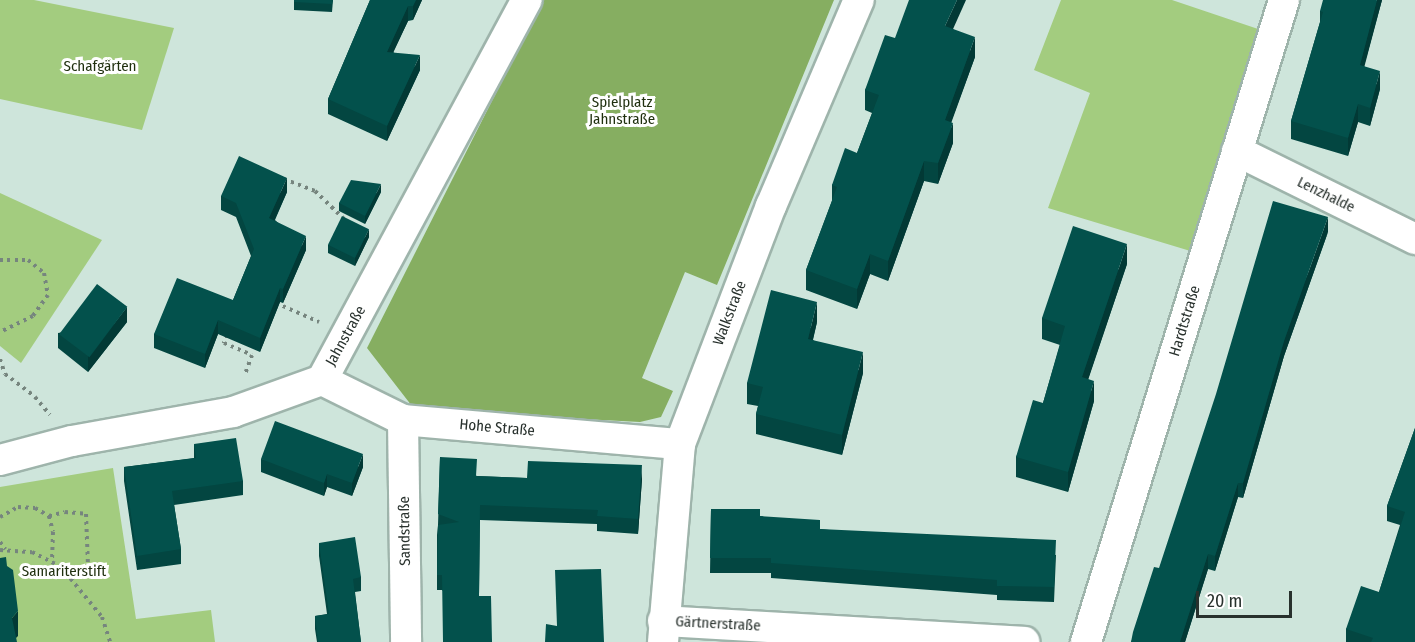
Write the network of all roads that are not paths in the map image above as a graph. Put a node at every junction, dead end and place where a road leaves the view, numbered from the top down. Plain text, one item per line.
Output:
1 (527, 0) edge
2 (860, 0) edge
3 (1284, 0) edge
4 (1237, 151) junction
5 (1415, 239) edge
6 (322, 380) junction
7 (403, 420) junction
8 (680, 444) junction
9 (0, 460) edge
10 (663, 632) edge
11 (406, 642) edge
12 (1024, 642) edge
13 (1086, 642) edge

1 - 6 street, Jahnstraße
2 - 8 street, Walkstraße
3 - 4 street, Hardtstraße
4 - 5 street, Lenzhalde
4 - 13 street, Hardtstraße
6 - 7 street, Hohe Straße
6 - 9 street, Jahnstraße
7 - 8 street, Hohe Straße
7 - 11 street, Sandstraße
8 - 10 street, Walkstraße
10 - 12 street, Gärtnerstraße

